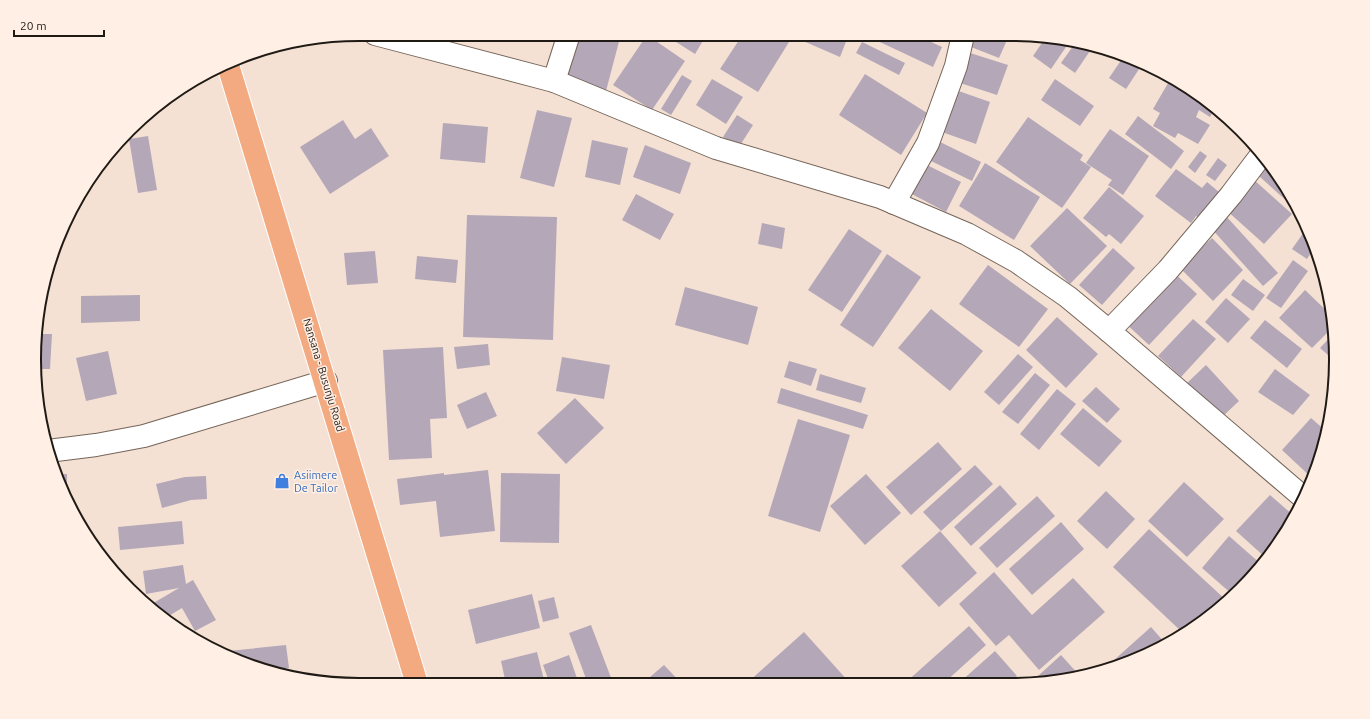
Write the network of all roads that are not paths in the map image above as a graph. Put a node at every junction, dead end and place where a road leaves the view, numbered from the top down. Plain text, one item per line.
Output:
1 (401, 41) edge
2 (568, 41) edge
3 (962, 41) edge
4 (229, 69) edge
5 (554, 81) junction
6 (1258, 159) edge
7 (894, 203) junction
8 (1109, 330) junction
9 (326, 381) junction
10 (54, 450) edge
11 (1299, 494) edge
12 (415, 678) edge

1 - 5 street
2 - 5 street
3 - 7 street
4 - 9 main road, Nansana - Busunju Road
5 - 7 street
6 - 8 street
7 - 8 street
8 - 11 street
9 - 10 street
9 - 12 main road, Nansana - Busunju Road

